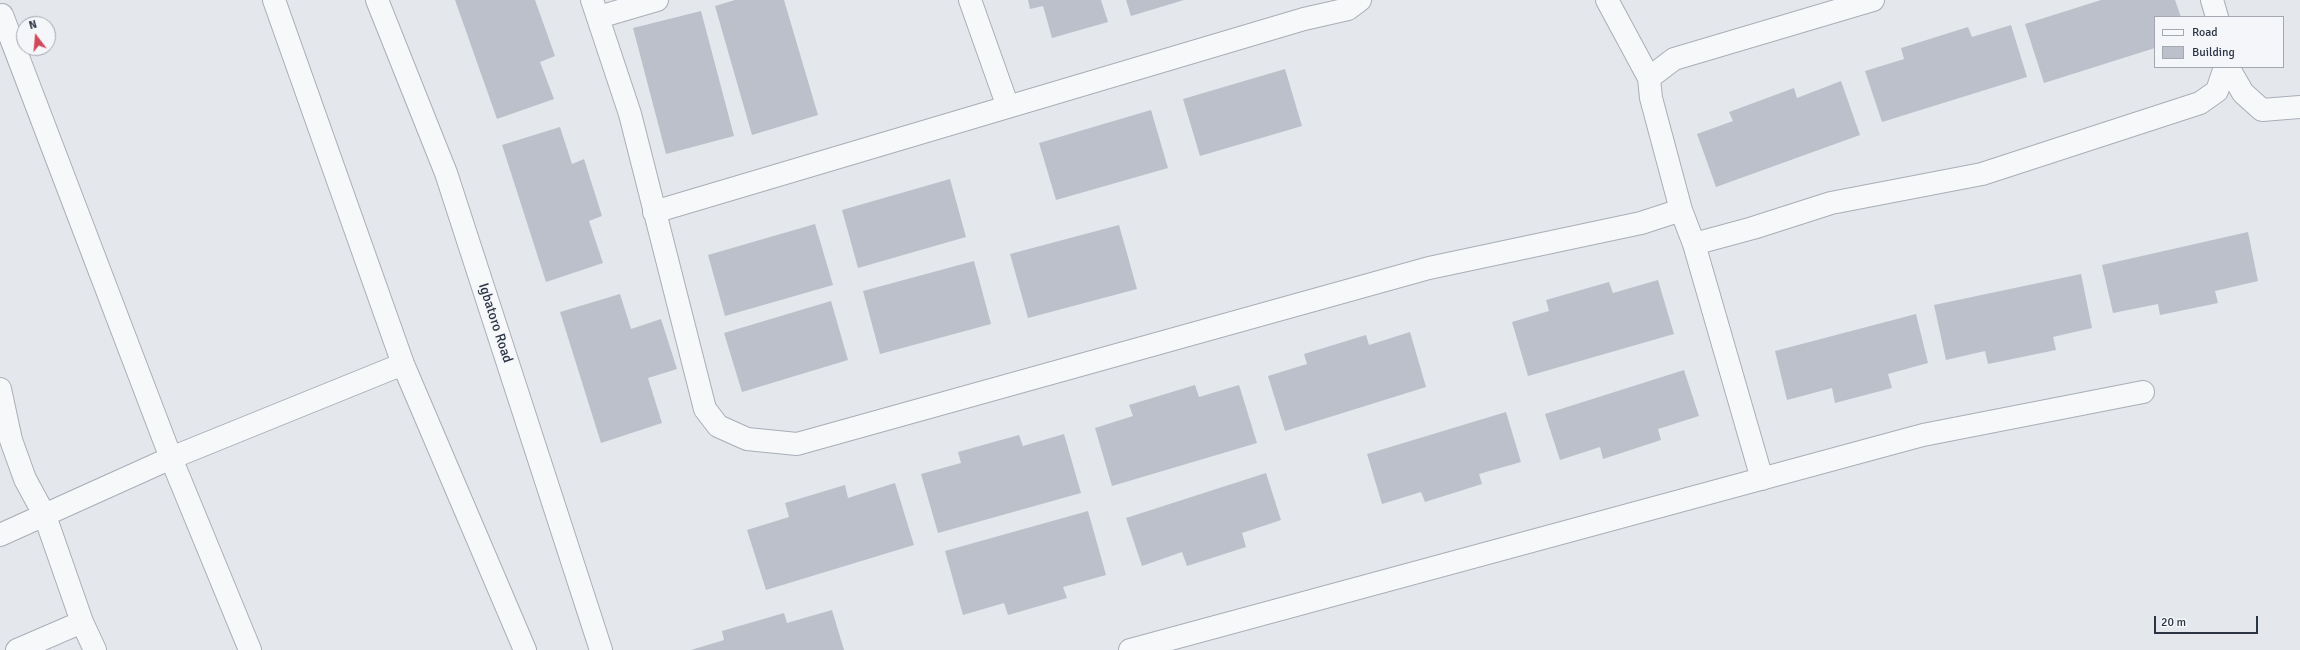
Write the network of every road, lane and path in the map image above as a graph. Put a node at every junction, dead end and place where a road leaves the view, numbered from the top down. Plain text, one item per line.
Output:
1 (274, 0) edge
2 (377, 0) edge
3 (657, 0) edge
4 (970, 0) edge
5 (1607, 0) edge
6 (1873, 0) edge
7 (2212, 0) edge
8 (1362, 1) edge
9 (596, 9) edge
10 (2, 15) dead end
11 (2217, 16) edge
12 (2227, 68) edge
13 (2228, 68) edge
14 (1649, 78) junction
15 (1008, 107) junction
16 (2300, 107) edge
17 (1681, 210) junction
18 (654, 212) junction
19 (1694, 244) junction
20 (403, 364) junction
21 (0, 389) edge
22 (2143, 392) dead end
23 (171, 458) junction
24 (1762, 479) junction
25 (45, 516) junction
26 (0, 535) edge
27 (82, 622) junction
28 (17, 650) edge
29 (95, 650) edge
30 (250, 650) edge
31 (525, 650) edge
32 (601, 650) edge
33 (1130, 650) edge

1 - 20 street
2 - 32 street, Igbatoro Road
3 - 9 street
4 - 15 street
5 - 14 street
6 - 14 street
7 - 11 street
8 - 15 street
9 - 18 street
10 - 23 street
12 - 19 street
13 - 16 street
14 - 17 street
15 - 18 street
17 - 18 street
17 - 19 street
19 - 24 street
20 - 23 street
20 - 31 street
21 - 25 street
22 - 24 street
23 - 25 street
23 - 30 street
24 - 33 street
25 - 26 street
25 - 27 street
27 - 28 street
27 - 29 street

